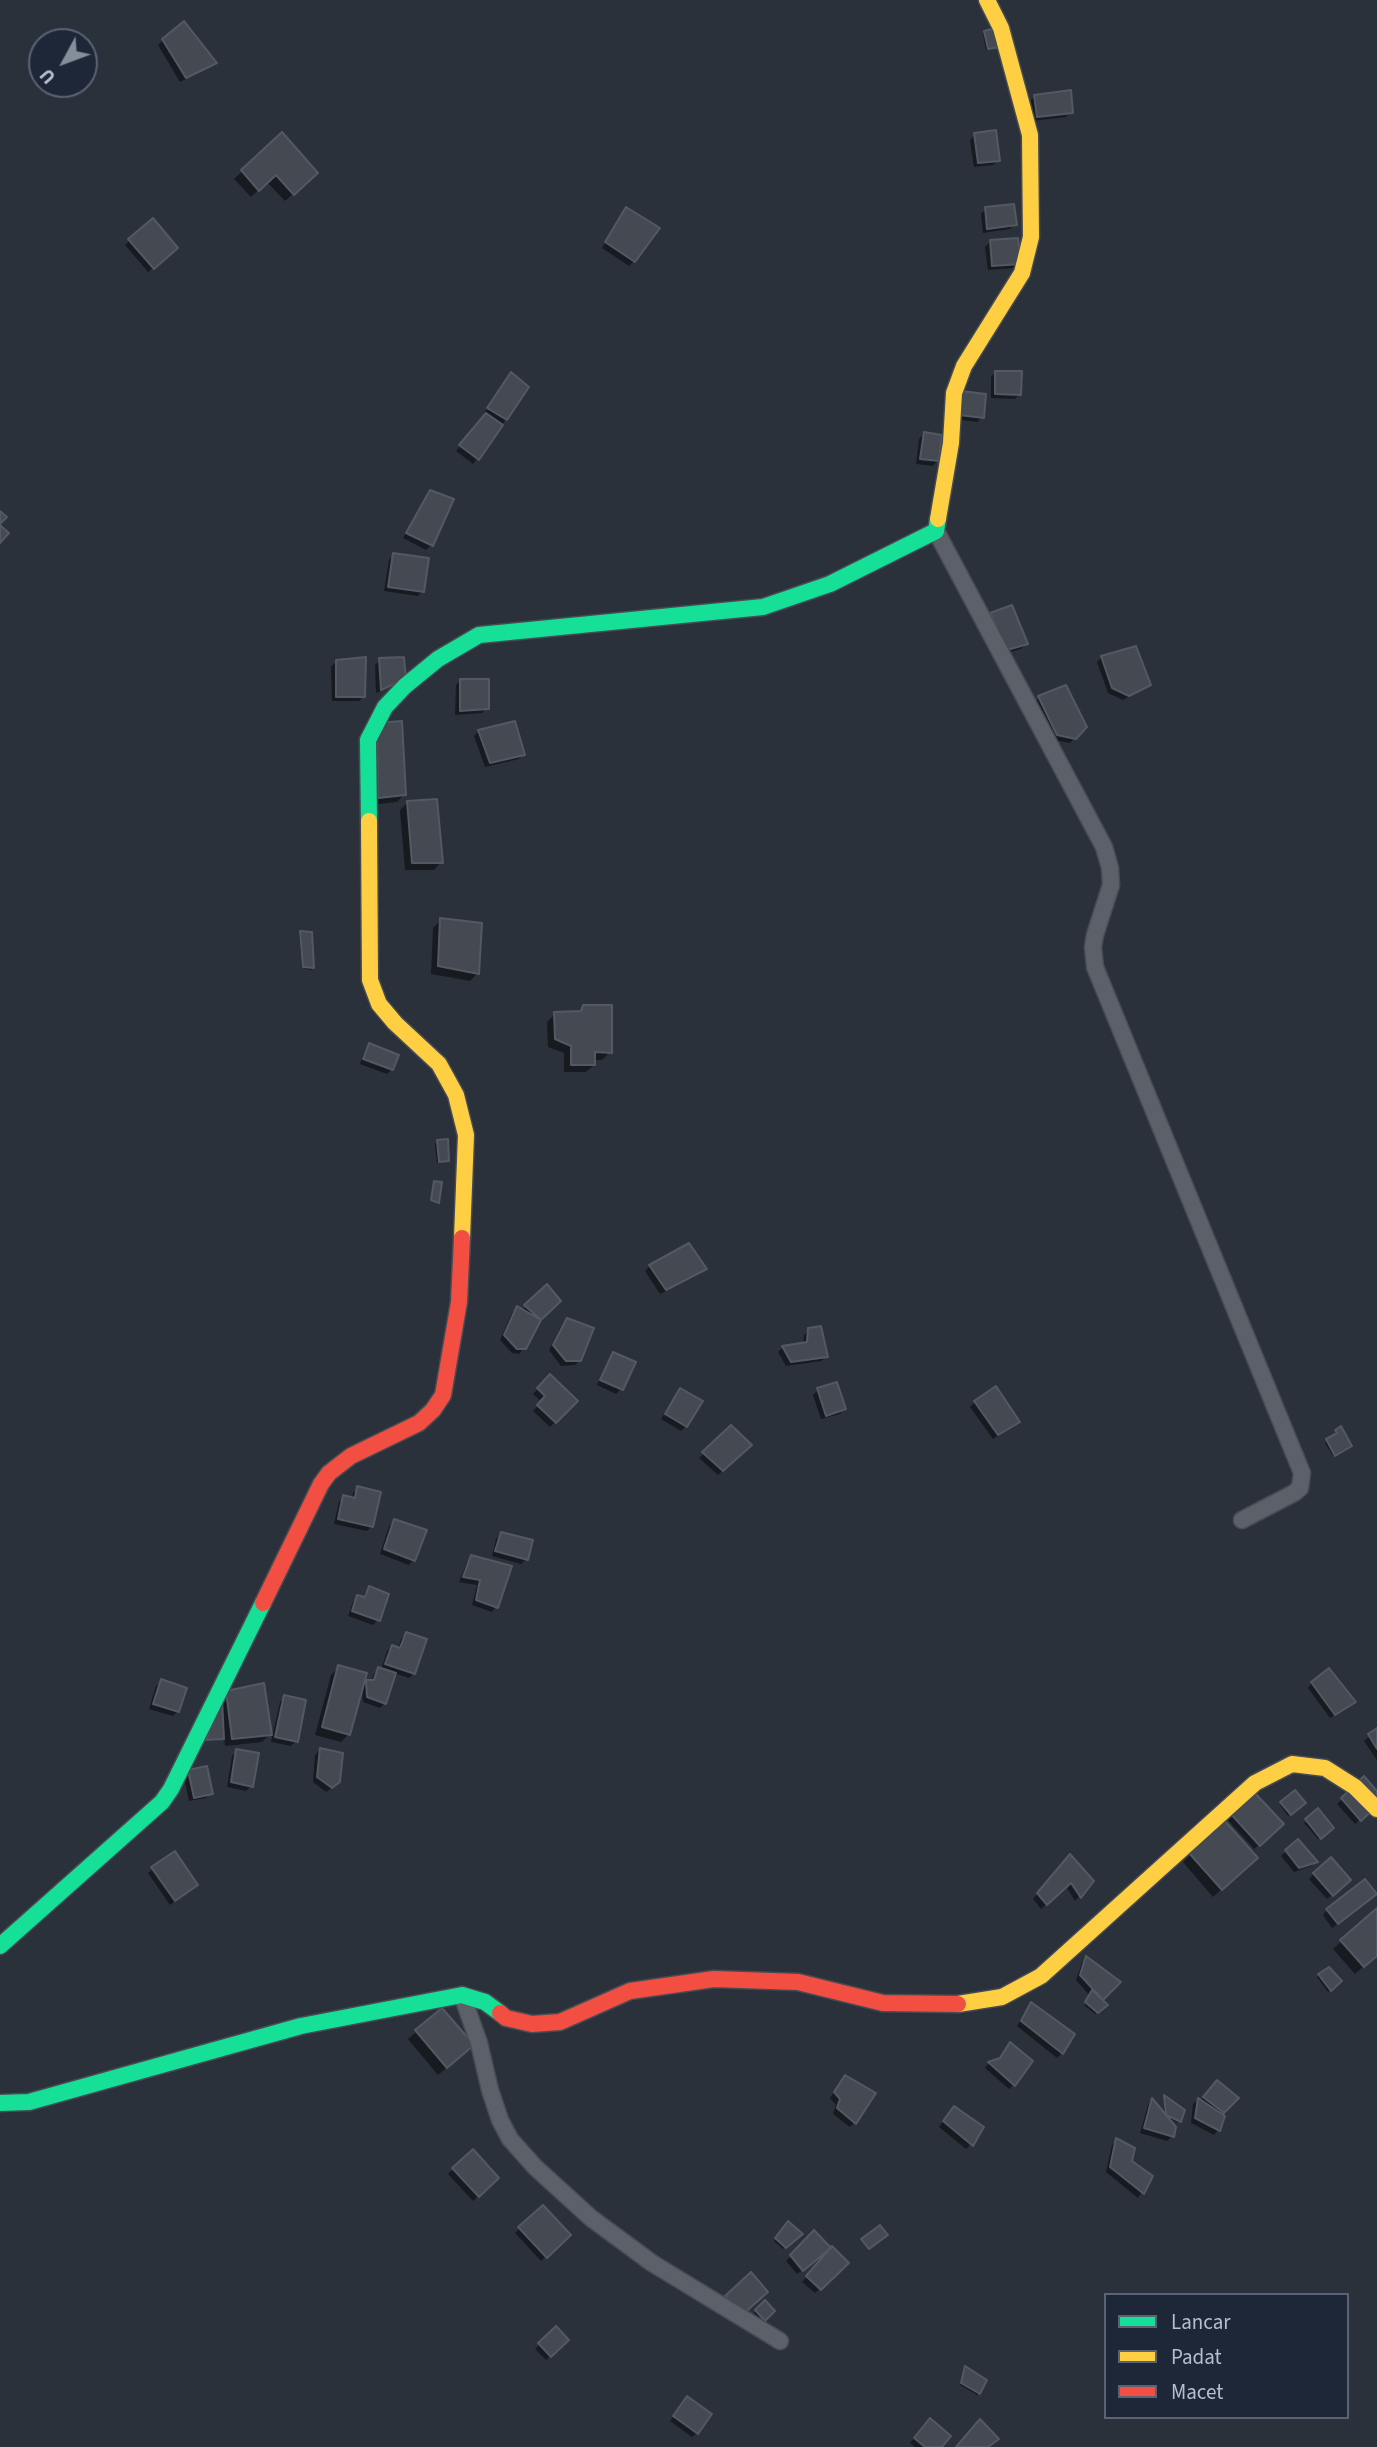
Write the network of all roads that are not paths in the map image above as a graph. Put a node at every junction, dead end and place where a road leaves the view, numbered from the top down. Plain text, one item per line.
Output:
1 (987, 0) edge
2 (936, 531) junction
3 (1242, 1520) dead end
4 (1377, 1809) edge
5 (0, 1946) edge
6 (462, 1995) junction
7 (0, 2103) edge
8 (780, 2341) dead end

1 - 2 street
2 - 3 street
2 - 5 street
4 - 6 street
6 - 7 street
6 - 8 street

